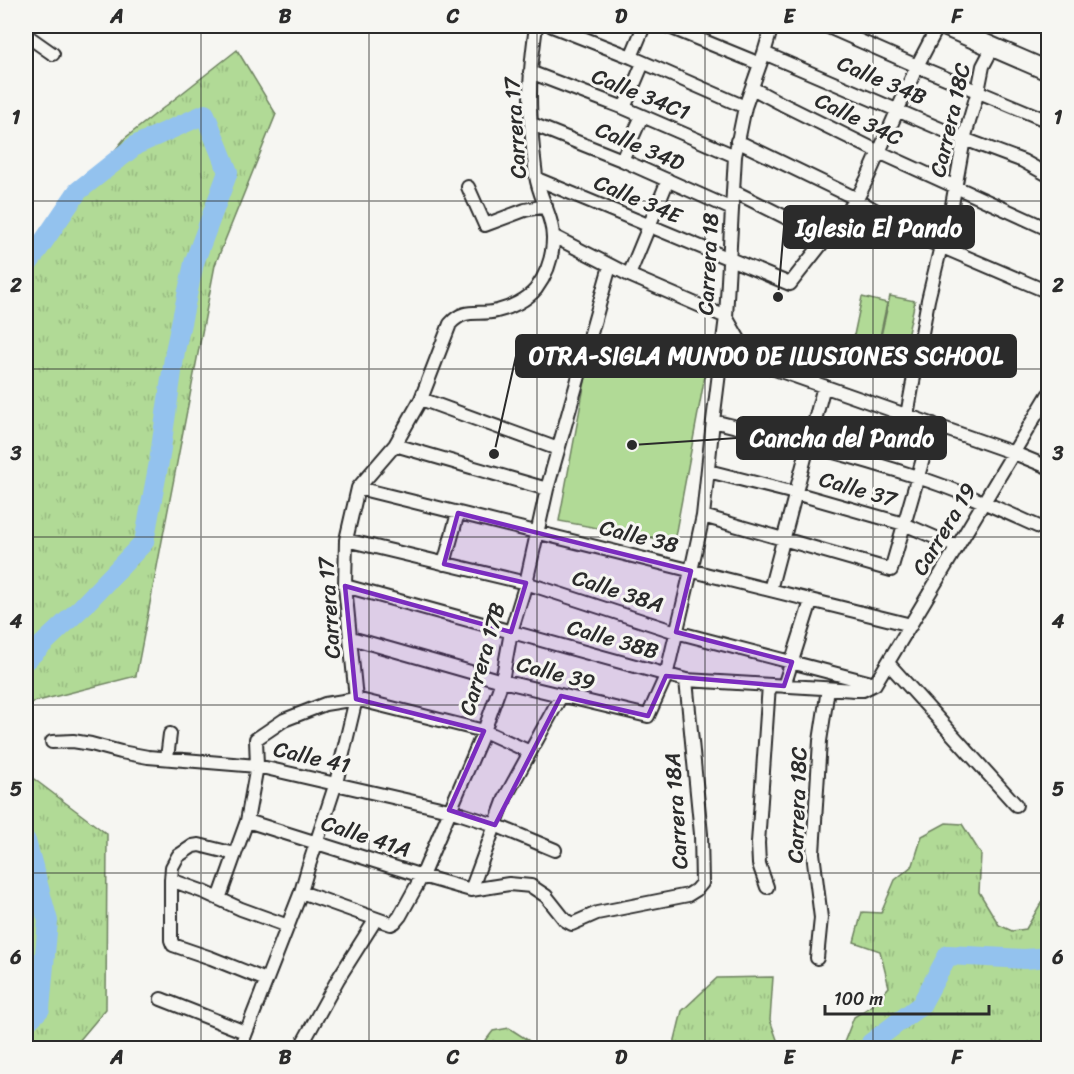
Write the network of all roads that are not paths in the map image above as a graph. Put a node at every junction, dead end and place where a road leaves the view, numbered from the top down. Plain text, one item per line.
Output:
1 (536, 26) edge
2 (552, 26) edge
3 (644, 26) edge
4 (668, 26) edge
5 (772, 26) edge
6 (826, 26) edge
7 (938, 26) edge
8 (944, 26) edge
9 (972, 26) edge
10 (26, 35) edge
11 (993, 47) junction
12 (53, 54) dead end
13 (762, 58) junction
14 (1048, 59) edge
15 (637, 60) junction
16 (916, 66) junction
17 (1048, 71) edge
18 (530, 72) junction
19 (752, 88) junction
20 (978, 91) junction
21 (745, 107) junction
22 (624, 108) junction
23 (898, 110) junction
24 (642, 116) junction
25 (1048, 121) edge
26 (532, 124) junction
27 (964, 139) junction
28 (737, 141) junction
29 (879, 152) junction
30 (735, 156) junction
31 (622, 160) junction
32 (1048, 175) edge
33 (537, 179) junction
34 (668, 180) junction
35 (957, 186) junction
36 (468, 187) dead end
37 (733, 191) junction
38 (862, 202) junction
39 (546, 206) junction
40 (732, 209) junction
41 (649, 226) junction
42 (1048, 229) edge
43 (553, 236) junction
44 (827, 238) junction
45 (941, 246) junction
46 (730, 260) junction
47 (610, 266) junction
48 (629, 275) junction
49 (1048, 292) edge
50 (726, 317) junction
51 (824, 386) junction
52 (1048, 395) edge
53 (422, 399) junction
54 (1045, 410) edge
55 (907, 415) junction
56 (713, 421) junction
57 (933, 424) junction
58 (808, 445) junction
59 (395, 446) junction
60 (558, 449) junction
61 (1014, 453) junction
62 (1048, 467) edge
63 (708, 471) junction
64 (918, 477) junction
65 (358, 488) junction
66 (547, 489) junction
67 (795, 493) junction
68 (984, 502) junction
69 (458, 513) junction
70 (703, 516) junction
71 (904, 524) junction
72 (1048, 531) edge
73 (538, 533) junction
74 (783, 539) junction
75 (346, 540) junction
76 (957, 547) junction
77 (444, 564) junction
78 (692, 571) junction
79 (526, 583) junction
80 (345, 586) junction
81 (770, 590) junction
82 (812, 601) junction
83 (911, 625) junction
84 (511, 632) junction
85 (676, 632) junction
86 (351, 638) junction
87 (792, 662) junction
88 (888, 663) junction
89 (666, 676) junction
90 (502, 681) junction
91 (686, 681) junction
92 (876, 684) junction
93 (770, 685) junction
94 (784, 686) junction
95 (828, 689) junction
96 (561, 696) junction
97 (356, 699) junction
98 (648, 716) joint
99 (484, 731) junction
100 (170, 734) dead end
101 (52, 741) dead end
102 (530, 752) junction
103 (167, 758) junction
104 (257, 766) junction
105 (336, 783) junction
106 (1016, 805) dead end
107 (449, 810) junction
108 (247, 821) junction
109 (495, 825) junction
110 (317, 842) junction
111 (555, 850) dead end
112 (235, 854) junction
113 (422, 876) junction
114 (171, 880) junction
115 (767, 887) dead end
116 (471, 890) junction
117 (302, 892) junction
118 (219, 899) junction
119 (376, 919) junction
120 (288, 926) junction
121 (817, 958) dead end
122 (266, 980) junction
123 (161, 999) dead end
124 (245, 1032) junction
125 (240, 1048) edge
126 (300, 1048) edge

1 - 18 street, Carrera 17
2 - 15 street
3 - 15 street
4 - 13 street, Calle 34B
5 - 13 street, Carrera 18
6 - 16 street
7 - 16 street
8 - 11 main road
9 - 14 main road
10 - 12 street
11 - 17 main road
11 - 20 street, Carrera 18C
13 - 19 street, Carrera 18
13 - 23 street, Calle 34B
15 - 21 street
15 - 22 street
16 - 20 street
16 - 23 street
18 - 22 street, Calle 34C1
18 - 26 street, Carrera 17
19 - 21 street, Carrera 18
19 - 29 street, Calle 34C
20 - 25 street
20 - 27 street, Carrera 18C
21 - 28 street, Carrera 18
22 - 24 street, Calle 34C1
23 - 27 street, Calle 34B
23 - 29 street
24 - 30 street, Calle 34C1
24 - 31 street
26 - 31 street, Calle 34D
26 - 33 street, Carrera 17
27 - 32 street, Calle 34B
27 - 35 street, Carrera 18C
28 - 30 street, Carrera 18
28 - 38 street
29 - 35 street, Calle 34C
29 - 38 street
30 - 37 street, Carrera 18
31 - 34 street, Calle 34D
33 - 39 street, Carrera 17
33 - 41 street, Calle 34E
34 - 40 street, Calle 34D
34 - 41 street
35 - 42 street, Calle 34C
35 - 45 street, Carrera 18C
36 - 39 street
37 - 40 street, Carrera 18
37 - 44 street
38 - 44 street
38 - 45 street
39 - 43 street, Carrera 17
40 - 46 street, Carrera 18
41 - 46 street, Calle 34E
41 - 48 street
43 - 47 street
43 - 53 street, Carrera 17
44 - 46 street, Calle 34E
45 - 49 street
45 - 55 street, Carrera 18C
46 - 50 street, Carrera 18
47 - 48 street
47 - 60 street, Carrera 17B
48 - 50 street
50 - 51 street
50 - 56 street, Carrera 18
51 - 55 street
51 - 58 street
52 - 54 street, Carrera 19
53 - 59 street, Carrera 17
53 - 60 street
54 - 61 street, Carrera 19
55 - 57 street
56 - 58 street
56 - 63 street, Carrera 18
57 - 61 street
57 - 64 street
58 - 64 street
58 - 67 street
59 - 65 street, Carrera 17
59 - 66 street
60 - 66 street, Carrera 17B
61 - 62 street
61 - 68 street, Carrera 19
63 - 67 street, Calle 37
63 - 70 street, Carrera 18
64 - 68 street
64 - 71 street
65 - 69 street, Calle 38
65 - 75 street, Carrera 17
66 - 73 street, Carrera 17B
67 - 71 street, Calle 37
67 - 74 street
68 - 72 street
68 - 76 street, Carrera 19
69 - 73 street, Calle 38
69 - 77 street
70 - 74 street
70 - 78 street, Carrera 18
71 - 74 street
71 - 76 street, Calle 37
73 - 78 street, Calle 38
73 - 79 street, Carrera 17B
74 - 81 street
75 - 77 street, Calle 38A
75 - 80 street, Carrera 17
76 - 83 street, Carrera 19
77 - 79 street, Calle 38A
78 - 81 street, Calle 38
78 - 85 street, Carrera 18
79 - 84 street, Carrera 17B
79 - 85 street, Calle 38A
80 - 84 street, Calle 38B
80 - 86 street, Carrera 17
81 - 82 street, Calle 38
82 - 83 street, Calle 38
82 - 87 street
83 - 88 street, Carrera 19
84 - 89 street, Calle 38B
84 - 90 street, Carrera 17B
85 - 87 street, Calle 38A
85 - 89 street, Carrera 18
86 - 90 street, Calle 39
86 - 97 street, Carrera 17
87 - 92 street, Calle 38A
87 - 94 street
88 - 92 street, Carrera 19
88 - 106 street
89 - 91 street, Calle 38B
89 - 98 street, Carrera 18
90 - 96 street, Calle 39
90 - 99 street, Carrera 17B
91 - 93 street, Calle 38B
91 - 116 street, Carrera 18A
92 - 95 street, Calle 38B
93 - 94 street, Calle 38B
93 - 115 street
94 - 95 street, Calle 38B
95 - 121 street, Carrera 18C
96 - 98 street, Calle 39
96 - 102 street
97 - 99 street
97 - 104 street
97 - 105 street, Carrera 17
99 - 102 street
99 - 107 street, Carrera 17B
100 - 103 street
101 - 103 street, Calle 41
102 - 109 street
103 - 104 street, Calle 41
104 - 105 street, Calle 41
104 - 108 street
105 - 107 street, Calle 41
105 - 110 street, Carrera 17
107 - 109 street, Calle 41
107 - 113 street, Carrera 17B
108 - 110 street, Calle 41A
108 - 112 street
109 - 111 street, Calle 41
109 - 116 street
110 - 113 street, Calle 41A
110 - 117 street, Carrera 17
112 - 114 street
112 - 118 street
113 - 116 street, Calle 41A
113 - 119 street, Carrera 17B
114 - 118 street
114 - 122 street
117 - 119 street
117 - 120 street, Carrera 17
118 - 120 street
119 - 126 street
120 - 122 street, Carrera 17
122 - 124 street, Carrera 17
123 - 124 street
124 - 125 street, Carrera 17

